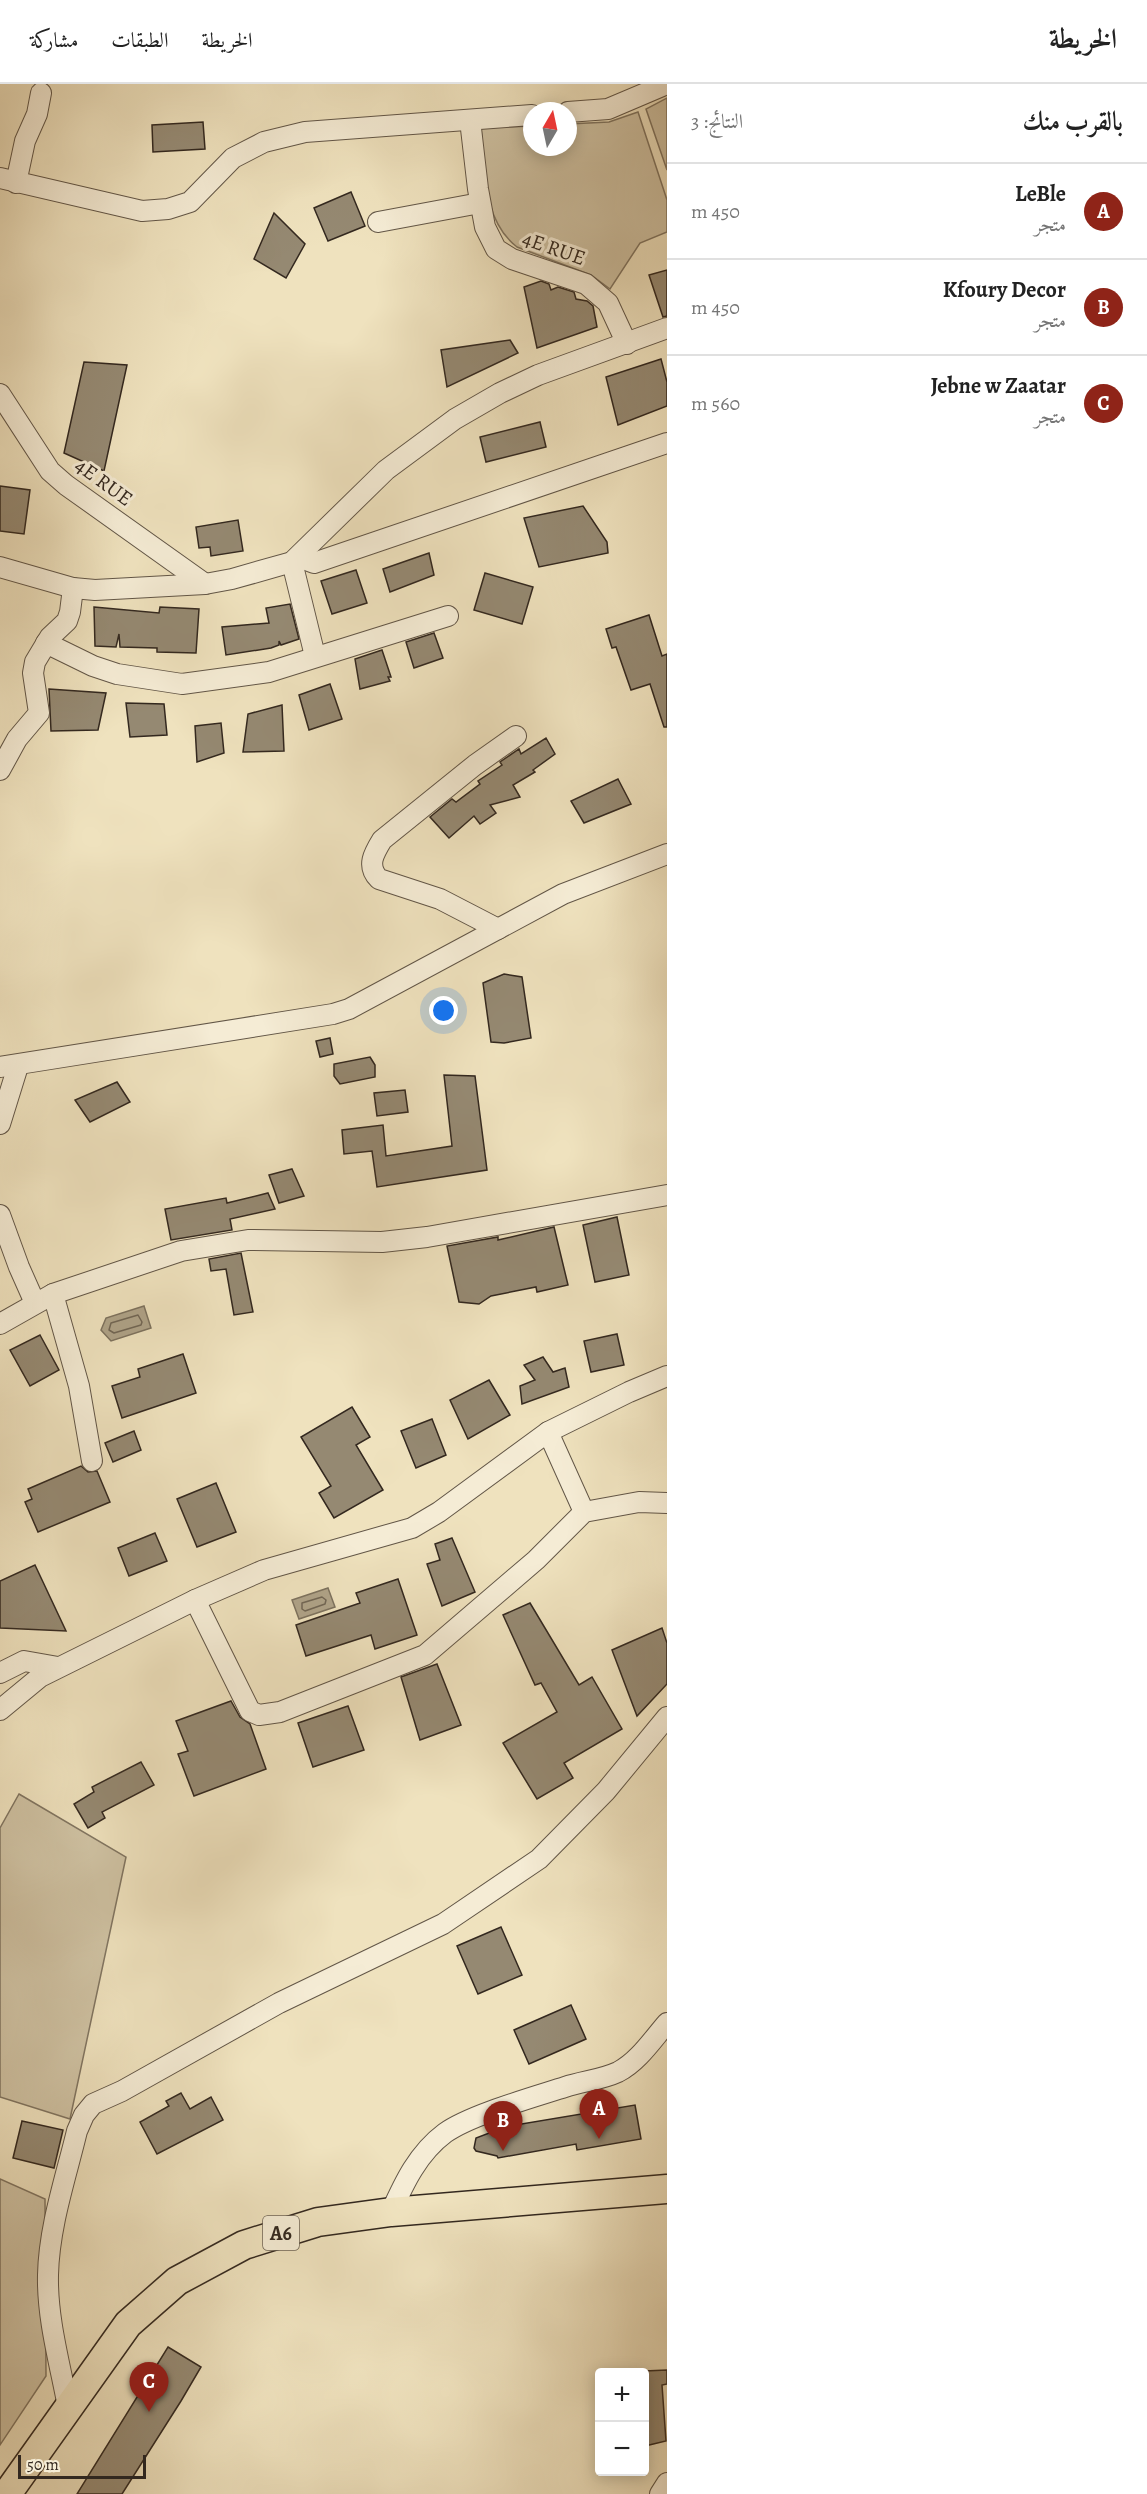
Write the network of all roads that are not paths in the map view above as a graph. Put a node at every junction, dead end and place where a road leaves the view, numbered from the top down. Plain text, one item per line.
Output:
1 (667, 84) edge
2 (628, 92) edge
3 (41, 93) dead end
4 (577, 111) edge
5 (523, 116) edge
6 (470, 120) junction
7 (8, 181) edge
8 (480, 202) junction
9 (378, 222) dead end
10 (667, 328) edge
11 (627, 344) junction
12 (0, 394) edge
13 (667, 444) edge
14 (295, 560) junction
15 (0, 567) edge
16 (205, 584) junction
17 (73, 588) junction
18 (448, 616) dead end
19 (46, 643) junction
20 (315, 656) junction
21 (516, 736) dead end
22 (1, 766) edge
23 (667, 854) edge
24 (498, 929) junction
25 (9, 1067) edge
26 (0, 1124) edge
27 (667, 1195) edge
28 (0, 1215) edge
29 (53, 1293) junction
30 (35, 1303) junction
31 (0, 1324) edge
32 (667, 1376) edge
33 (548, 1432) junction
34 (92, 1461) dead end
35 (667, 1503) edge
36 (584, 1512) junction
37 (195, 1600) junction
38 (58, 1667) junction
39 (0, 1673) edge
40 (0, 1710) edge
41 (667, 1717) edge
42 (667, 2023) edge
43 (667, 2189) edge
44 (391, 2212) junction
45 (68, 2407) junction
46 (667, 2483) edge
47 (7, 2494) edge
48 (660, 2494) edge

1 - 2 street
2 - 4 street
3 - 7 street
5 - 6 street
6 - 7 street
6 - 8 street, 4E RUE
8 - 9 street
8 - 11 street, 4E RUE
10 - 11 street
11 - 14 street
12 - 16 street, 4E RUE
13 - 14 street
14 - 16 street
14 - 20 street
15 - 17 street
16 - 17 street
17 - 19 street
18 - 20 street
19 - 20 street
19 - 22 street
21 - 24 street
23 - 24 street
24 - 25 street
25 - 26 street
27 - 29 street
28 - 30 street
29 - 30 street
29 - 34 street
30 - 31 street
32 - 33 street
33 - 36 street
33 - 37 street
35 - 36 street
36 - 37 street
37 - 38 street
38 - 39 street
38 - 40 street
41 - 45 street
42 - 44 street
43 - 44 highway, A6
44 - 45 highway, A6
45 - 47 highway, A6
46 - 48 street

